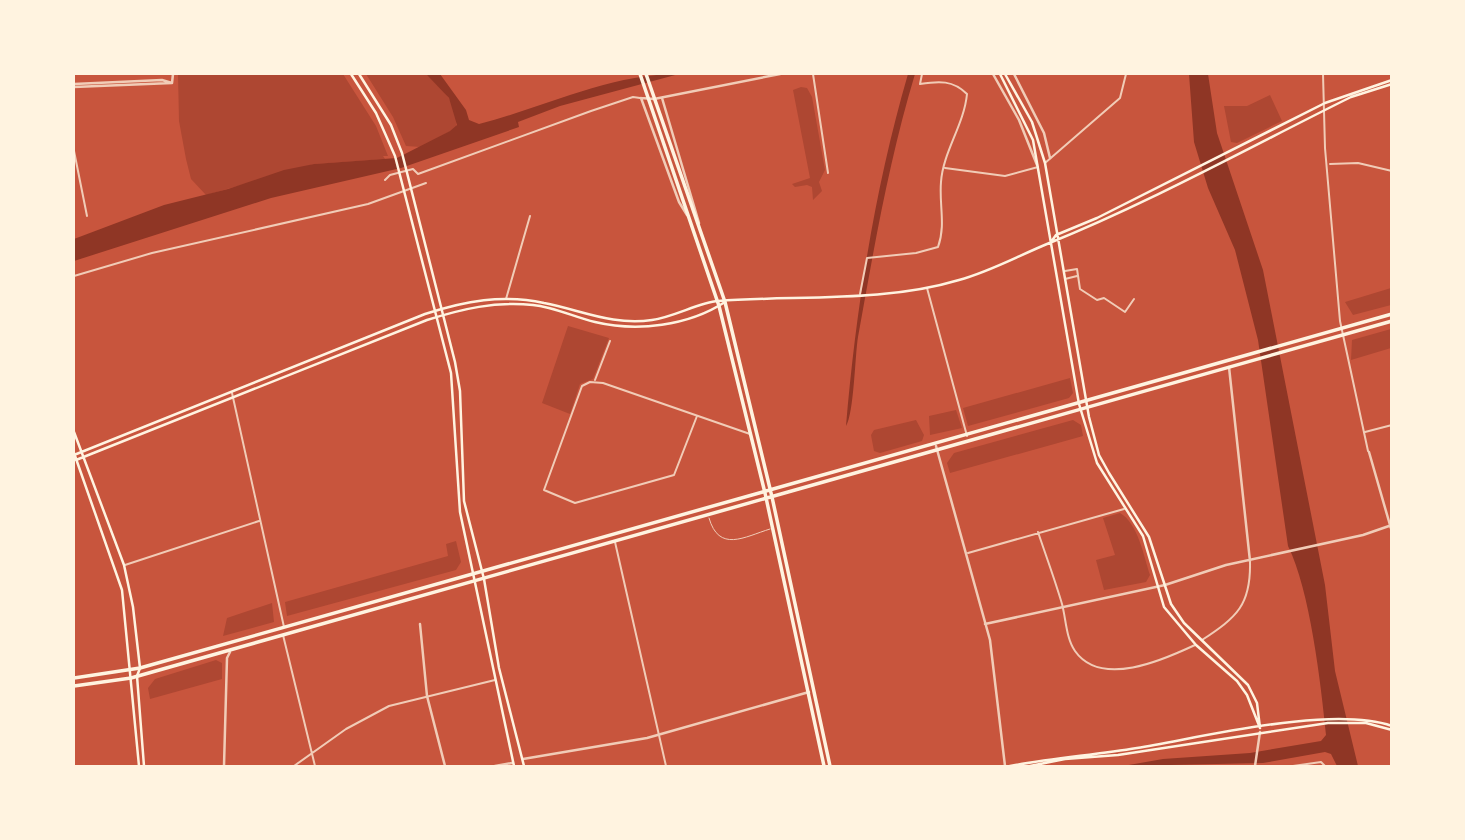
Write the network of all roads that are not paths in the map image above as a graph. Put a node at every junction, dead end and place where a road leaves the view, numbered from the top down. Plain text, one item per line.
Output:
1 (173, 74) edge
2 (351, 74) edge
3 (359, 74) edge
4 (640, 74) edge
5 (646, 74) edge
6 (780, 74) edge
7 (813, 74) edge
8 (922, 74) edge
9 (993, 74) edge
10 (1003, 74) edge
11 (1013, 74) edge
12 (1126, 74) edge
13 (1323, 74) edge
14 (1391, 82) edge
15 (74, 86) edge
16 (641, 98) junction
17 (662, 98) junction
18 (1325, 103) junction
19 (1325, 110) junction
20 (1238, 150) junction
21 (74, 151) edge
22 (1050, 158) junction
23 (1045, 163) junction
24 (1330, 164) dead end
25 (1038, 167) junction
26 (945, 168) junction
27 (1391, 171) edge
28 (828, 173) dead end
29 (384, 180) dead end
30 (426, 183) dead end
31 (411, 189) junction
32 (405, 192) junction
33 (87, 216) dead end
34 (530, 216) dead end
35 (697, 227) junction
36 (1056, 235) junction
37 (1057, 241) junction
38 (1051, 242) junction
39 (1063, 271) junction
40 (74, 276) edge
41 (1078, 276) junction
42 (1064, 279) junction
43 (926, 287) junction
44 (861, 294) junction
45 (506, 299) junction
46 (1134, 299) dead end
47 (725, 302) junction
48 (719, 303) junction
49 (442, 309) junction
50 (434, 311) junction
51 (443, 314) junction
52 (1391, 314) edge
53 (436, 317) junction
54 (1391, 321) edge
55 (1342, 331) junction
56 (610, 341) dead end
57 (1245, 359) junction
58 (1229, 367) junction
59 (594, 381) junction
60 (231, 393) junction
61 (233, 398) junction
62 (1087, 405) junction
63 (1080, 407) junction
64 (697, 416) junction
65 (1391, 425) edge
66 (74, 432) edge
67 (1364, 432) junction
68 (751, 434) junction
69 (967, 436) junction
70 (936, 447) junction
71 (1369, 452) joint
72 (81, 453) junction
73 (74, 454) edge
74 (83, 458) junction
75 (75, 461) edge
76 (768, 492) junction
77 (772, 498) junction
78 (766, 499) junction
79 (1124, 509) junction
80 (708, 516) junction
81 (260, 520) junction
82 (1389, 526) junction
83 (772, 528) junction
84 (1038, 532) junction
85 (1391, 532) edge
86 (615, 541) junction
87 (967, 553) junction
88 (1250, 561) junction
89 (124, 565) junction
90 (482, 572) junction
91 (474, 574) junction
92 (484, 579) junction
93 (475, 581) junction
94 (1165, 585) junction
95 (1158, 586) junction
96 (1062, 606) junction
97 (420, 624) dead end
98 (985, 624) junction
99 (284, 631) junction
100 (1202, 640) junction
101 (1196, 645) junction
102 (231, 649) junction
103 (220, 652) junction
104 (227, 658) junction
105 (141, 668) junction
106 (130, 670) junction
107 (134, 677) junction
108 (74, 678) edge
109 (495, 680) junction
110 (74, 686) edge
111 (814, 690) junction
112 (807, 692) junction
113 (427, 696) junction
114 (1308, 723) junction
115 (1260, 728) junction
116 (1391, 728) edge
117 (1261, 734) junction
118 (660, 735) junction
119 (312, 754) junction
120 (523, 759) junction
121 (513, 765) edge
122 (139, 766) edge
123 (144, 766) edge
124 (225, 766) edge
125 (294, 766) edge
126 (315, 766) edge
127 (445, 766) edge
128 (495, 766) edge
129 (524, 766) edge
130 (666, 766) edge
131 (824, 766) edge
132 (830, 766) edge
133 (1005, 766) edge
134 (1010, 766) edge
135 (1030, 766) edge
136 (1255, 766) edge
137 (1293, 766) edge
138 (1325, 766) edge

1 - 15 street
2 - 32 main road
3 - 31 main road
4 - 35 main road
5 - 35 main road
6 - 17 street
7 - 28 street
8 - 26 street
9 - 25 street
10 - 23 main road
10 - 25 main road
11 - 22 street
12 - 22 street
13 - 18 street
14 - 18 main road
14 - 19 main road
16 - 17 street
16 - 29 street
16 - 35 street
17 - 35 street
18 - 19 street
18 - 20 main road
19 - 20 main road
19 - 55 street
20 - 36 main road
20 - 37 main road
21 - 33 street
22 - 23 street
23 - 36 main road
24 - 27 street
25 - 26 street
25 - 38 main road
26 - 44 street
30 - 31 street
31 - 32 street
31 - 49 main road
32 - 40 street
32 - 50 main road
34 - 45 street
35 - 47 main road
35 - 48 main road
36 - 37 main road
36 - 38 main road
37 - 38 main road
37 - 39 main road
38 - 43 main road
38 - 63 main road
39 - 41 street
39 - 42 main road
41 - 42 street
41 - 46 street
42 - 62 main road
43 - 44 main road
43 - 69 street
44 - 47 main road
45 - 48 main road
45 - 49 main road
47 - 48 main road
47 - 76 main road
48 - 51 main road
48 - 68 main road
49 - 50 main road
49 - 51 main road
50 - 53 main road
50 - 60 main road
51 - 53 main road
51 - 90 main road
52 - 55 main road
53 - 61 main road
53 - 91 main road
54 - 55 main road
55 - 57 main road
55 - 57 main road
55 - 67 street
56 - 59 street
57 - 58 main road
57 - 62 main road
58 - 62 main road
58 - 88 street
59 - 64 street
59 - 64 street
60 - 61 street
60 - 72 main road
61 - 74 main road
61 - 81 street
62 - 63 main road
62 - 94 main road
63 - 69 main road
63 - 70 main road
63 - 79 main road
64 - 68 street
65 - 67 street
66 - 72 main road
67 - 71 street
68 - 76 main road
69 - 70 main road
70 - 76 main road
70 - 77 main road
70 - 87 street
71 - 82 street
72 - 73 main road
72 - 74 main road
73 - 75 main road
74 - 75 main road
74 - 89 main road
75 - 106 main road
76 - 77 main road
76 - 78 main road
76 - 90 main road
77 - 78 main road
77 - 111 main road
78 - 80 main road
78 - 83 main road
79 - 84 street
79 - 95 main road
80 - 83 lane
80 - 86 main road
81 - 89 street
81 - 99 street
82 - 85 street
82 - 88 street
83 - 112 main road
84 - 87 street
84 - 96 street
86 - 92 main road
86 - 118 street
87 - 98 street
88 - 94 street
88 - 100 street
89 - 105 main road
90 - 91 main road
90 - 92 main road
91 - 93 main road
91 - 99 main road
92 - 93 main road
92 - 120 main road
93 - 99 main road
93 - 109 main road
94 - 95 street
94 - 100 main road
95 - 96 street
95 - 101 main road
96 - 98 street
96 - 101 street
97 - 113 street
98 - 133 street
99 - 102 main road
99 - 105 main road
99 - 119 street
100 - 115 main road
101 - 115 main road
102 - 103 main road
102 - 104 street
103 - 104 street
103 - 107 main road
104 - 124 street
105 - 106 main road
105 - 107 main road
106 - 107 main road
106 - 108 main road
107 - 110 main road
107 - 122 main road
107 - 123 main road
109 - 113 street
109 - 121 main road
111 - 112 street
111 - 132 main road
112 - 118 street
112 - 131 main road
113 - 119 street
113 - 127 street
114 - 115 main road
114 - 116 main road
114 - 117 main road
115 - 117 street
115 - 134 main road
117 - 135 main road
117 - 136 street
118 - 120 street
118 - 130 street
119 - 125 street
119 - 126 street
120 - 129 main road
121 - 128 street
137 - 138 street

